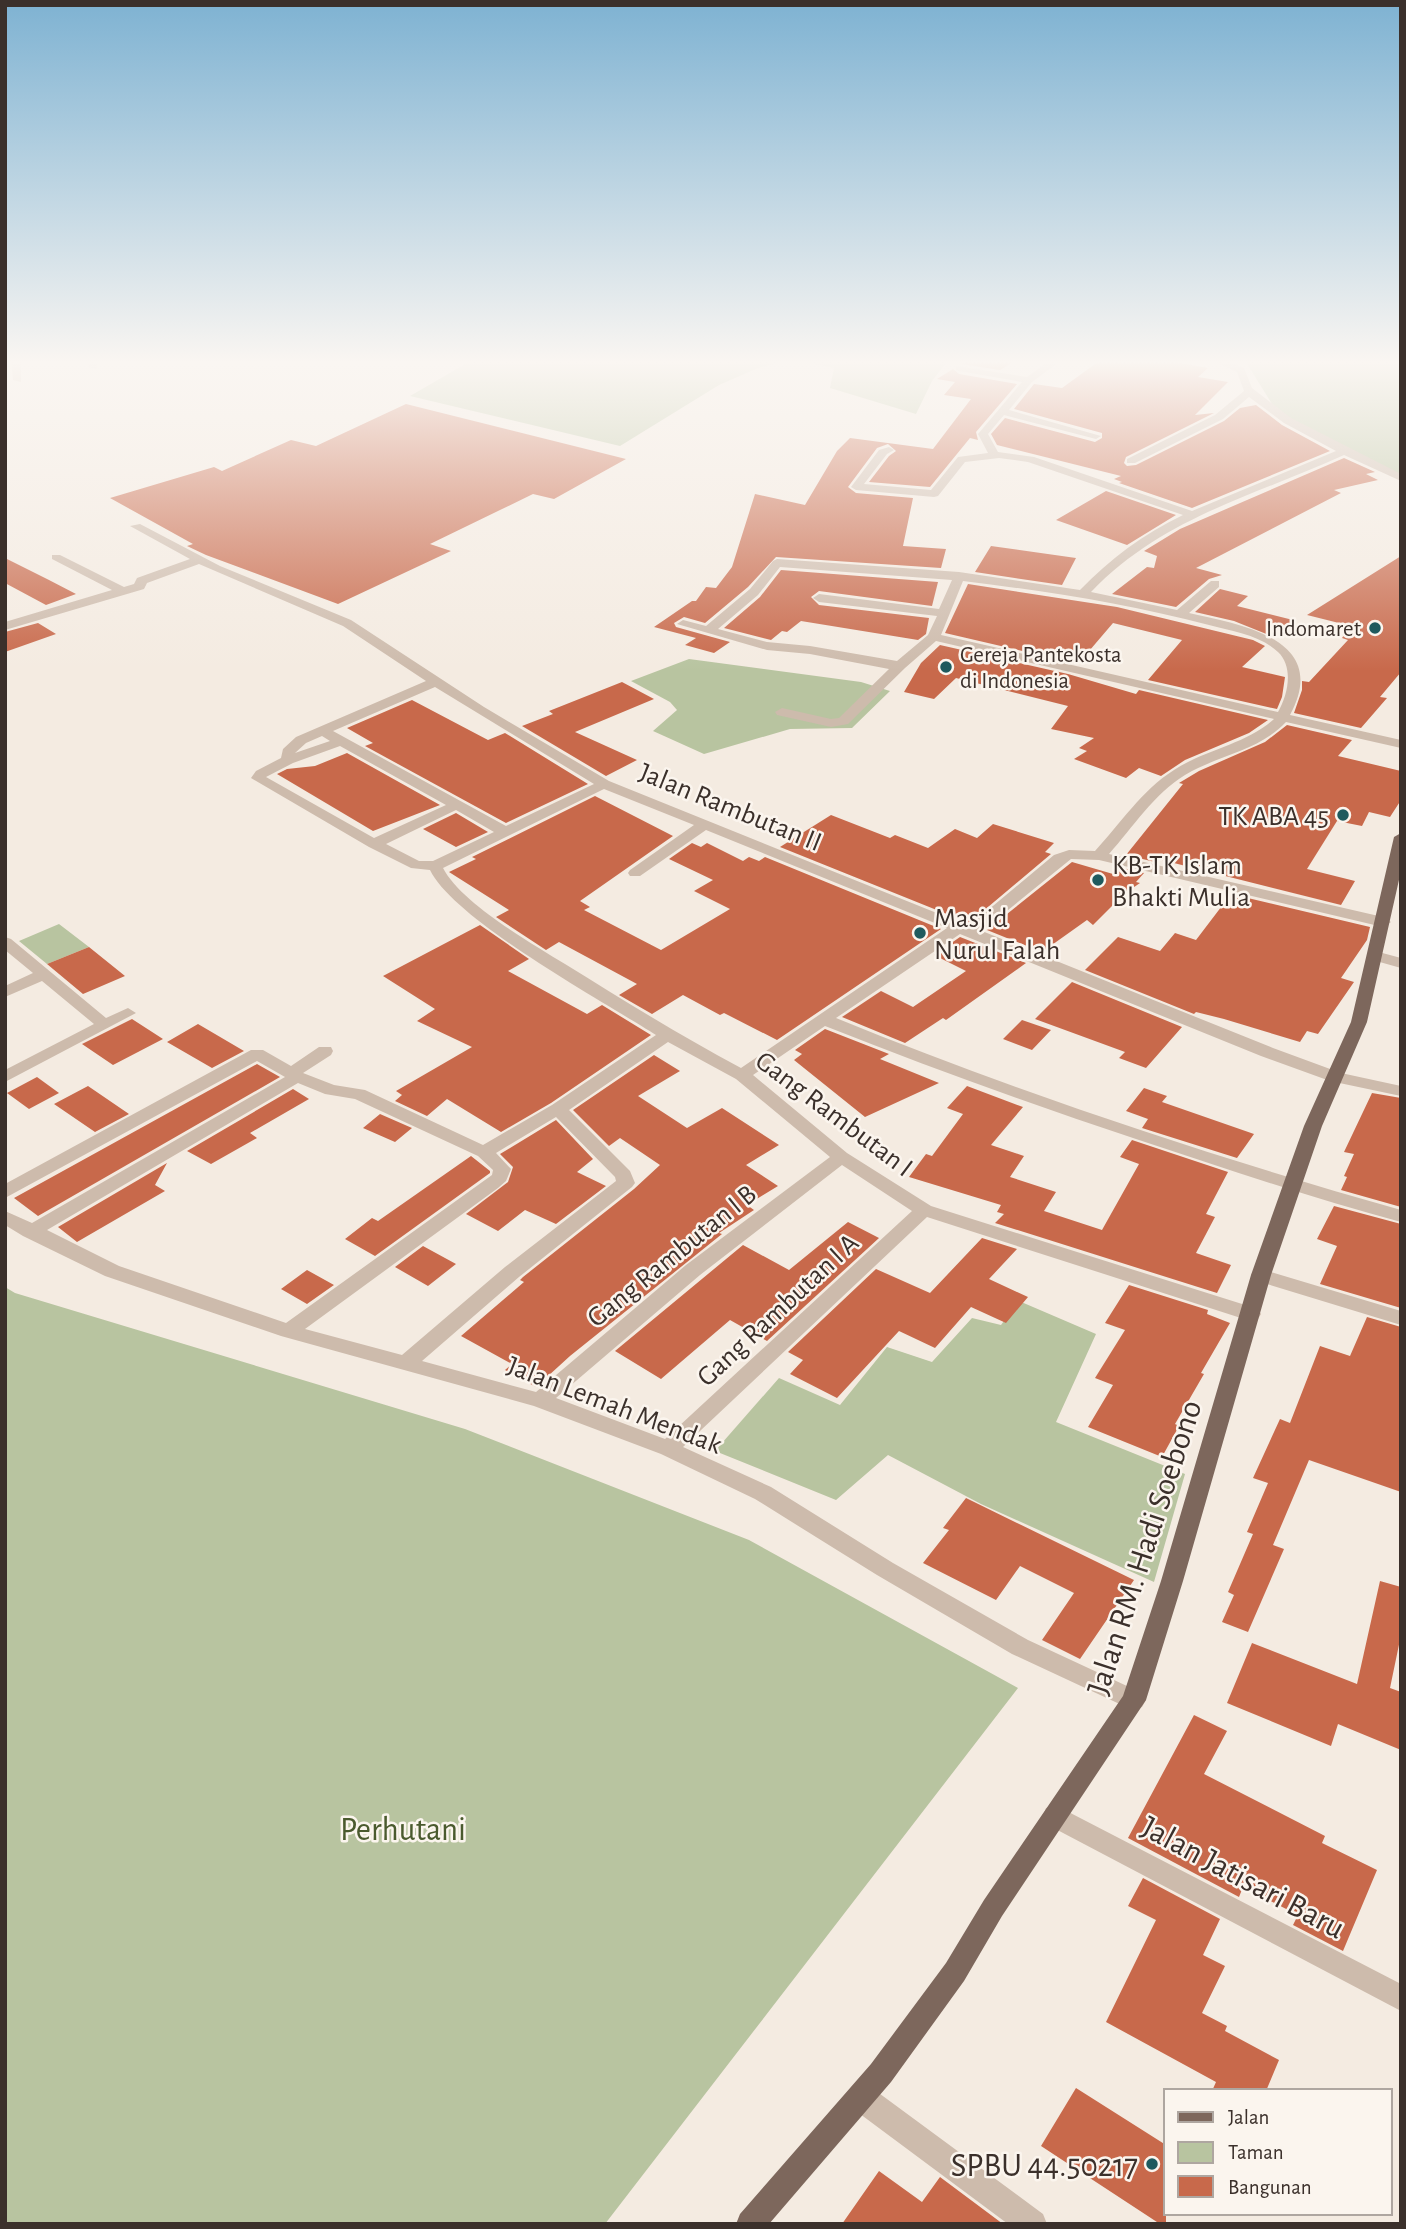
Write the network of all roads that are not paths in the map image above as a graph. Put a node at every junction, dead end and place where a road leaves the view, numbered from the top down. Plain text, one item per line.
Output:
1 (874, 463) edge
2 (959, 463) edge
3 (1043, 463) edge
4 (1316, 463) edge
5 (1370, 463) edge
6 (1401, 478) edge
7 (1191, 514) junction
8 (136, 526) dead end
9 (56, 557) dead end
10 (206, 563) junction
11 (959, 576) junction
12 (1215, 584) dead end
13 (123, 591) junction
14 (1084, 593) junction
15 (820, 598) dead end
16 (944, 613) junction
17 (1180, 614) junction
18 (683, 624) dead end
19 (6, 625) edge
20 (708, 631) junction
21 (934, 637) junction
22 (900, 665) junction
23 (437, 681) junction
24 (782, 712) dead end
25 (1284, 718) junction
26 (323, 732) junction
27 (340, 742) junction
28 (1401, 744) edge
29 (288, 760) junction
30 (604, 784) junction
31 (456, 805) junction
32 (704, 825) junction
33 (504, 831) junction
34 (1401, 837) edge
35 (374, 844) junction
36 (1099, 856) junction
37 (435, 866) junction
38 (635, 873) dead end
39 (1383, 922) junction
40 (964, 930) junction
41 (5, 942) edge
42 (1375, 956) junction
43 (1401, 963) edge
44 (43, 975) junction
45 (5, 992) edge
46 (128, 1013) dead end
47 (823, 1019) junction
48 (105, 1025) junction
49 (667, 1035) junction
50 (325, 1051) dead end
51 (294, 1075) junction
52 (742, 1075) junction
53 (5, 1077) edge
54 (1336, 1077) junction
55 (1401, 1091) edge
56 (558, 1109) junction
57 (484, 1152) junction
58 (841, 1157) junction
59 (1292, 1185) junction
60 (5, 1192) edge
61 (924, 1210) junction
62 (1401, 1216) edge
63 (5, 1217) edge
64 (30, 1232) junction
65 (1261, 1275) junction
66 (1251, 1314) junction
67 (1401, 1318) edge
68 (288, 1331) junction
69 (405, 1364) junction
70 (540, 1399) junction
71 (668, 1449) junction
72 (1134, 1700) junction
73 (1055, 1816) junction
74 (1401, 1998) edge
75 (862, 2098) junction
76 (750, 2224) edge
77 (1033, 2224) edge

1 - 2 street
3 - 7 street
4 - 7 street
5 - 6 street
7 - 14 street
8 - 10 street, Jalan Rambutan II
9 - 13 street
10 - 13 street
10 - 23 street, Jalan Rambutan II
11 - 14 street
11 - 16 street
11 - 20 street
12 - 17 street
13 - 19 street
14 - 17 street
15 - 16 street
16 - 21 street
17 - 25 street
18 - 20 street
20 - 22 street
21 - 22 street
21 - 25 street
22 - 24 street
23 - 26 street
23 - 30 street, Jalan Rambutan II
25 - 28 street
25 - 36 street
26 - 27 street
26 - 29 street
27 - 29 street
27 - 31 street
29 - 35 street
30 - 32 street, Jalan Rambutan II
30 - 33 street
31 - 33 street
31 - 35 street
32 - 38 street
32 - 40 street, Jalan Rambutan II
33 - 37 street
34 - 39 main road, Jalan RM. Hadi Soebono
35 - 37 street
36 - 39 street
36 - 40 street
37 - 49 street, Gang Rambutan I
39 - 42 main road, Jalan RM. Hadi Soebono
40 - 47 street
40 - 54 street, Jalan Rambutan II
41 - 44 street
42 - 43 street
42 - 54 main road, Jalan RM. Hadi Soebono
44 - 45 street
44 - 48 street
46 - 48 street
47 - 52 street
47 - 59 street
48 - 53 street
49 - 52 street, Gang Rambutan I
49 - 56 street
50 - 51 street
51 - 57 street
51 - 60 street
51 - 64 street
52 - 58 street, Gang Rambutan I
54 - 55 street
54 - 59 main road, Jalan RM. Hadi Soebono
56 - 57 street
56 - 69 street
57 - 68 street
58 - 61 street, Gang Rambutan I
58 - 70 street, Gang Rambutan I B
59 - 62 street
59 - 65 main road, Jalan RM. Hadi Soebono
61 - 66 street, Gang Rambutan I
61 - 71 street, Gang Rambutan I A
63 - 64 street, Jalan Lemah Mendak
64 - 68 street, Jalan Lemah Mendak
65 - 66 main road, Jalan RM. Hadi Soebono
65 - 67 street
66 - 72 main road, Jalan RM. Hadi Soebono
68 - 69 street, Jalan Lemah Mendak
69 - 70 street, Jalan Lemah Mendak
70 - 71 street, Jalan Lemah Mendak
71 - 72 street, Jalan Lemah Mendak
72 - 73 main road, Jalan RM. Hadi Soebono
73 - 74 street, Jalan Jatisari Baru
73 - 75 main road, Jalan RM. Hadi Soebono
75 - 76 main road, Jalan RM. Hadi Soebono
75 - 77 street

